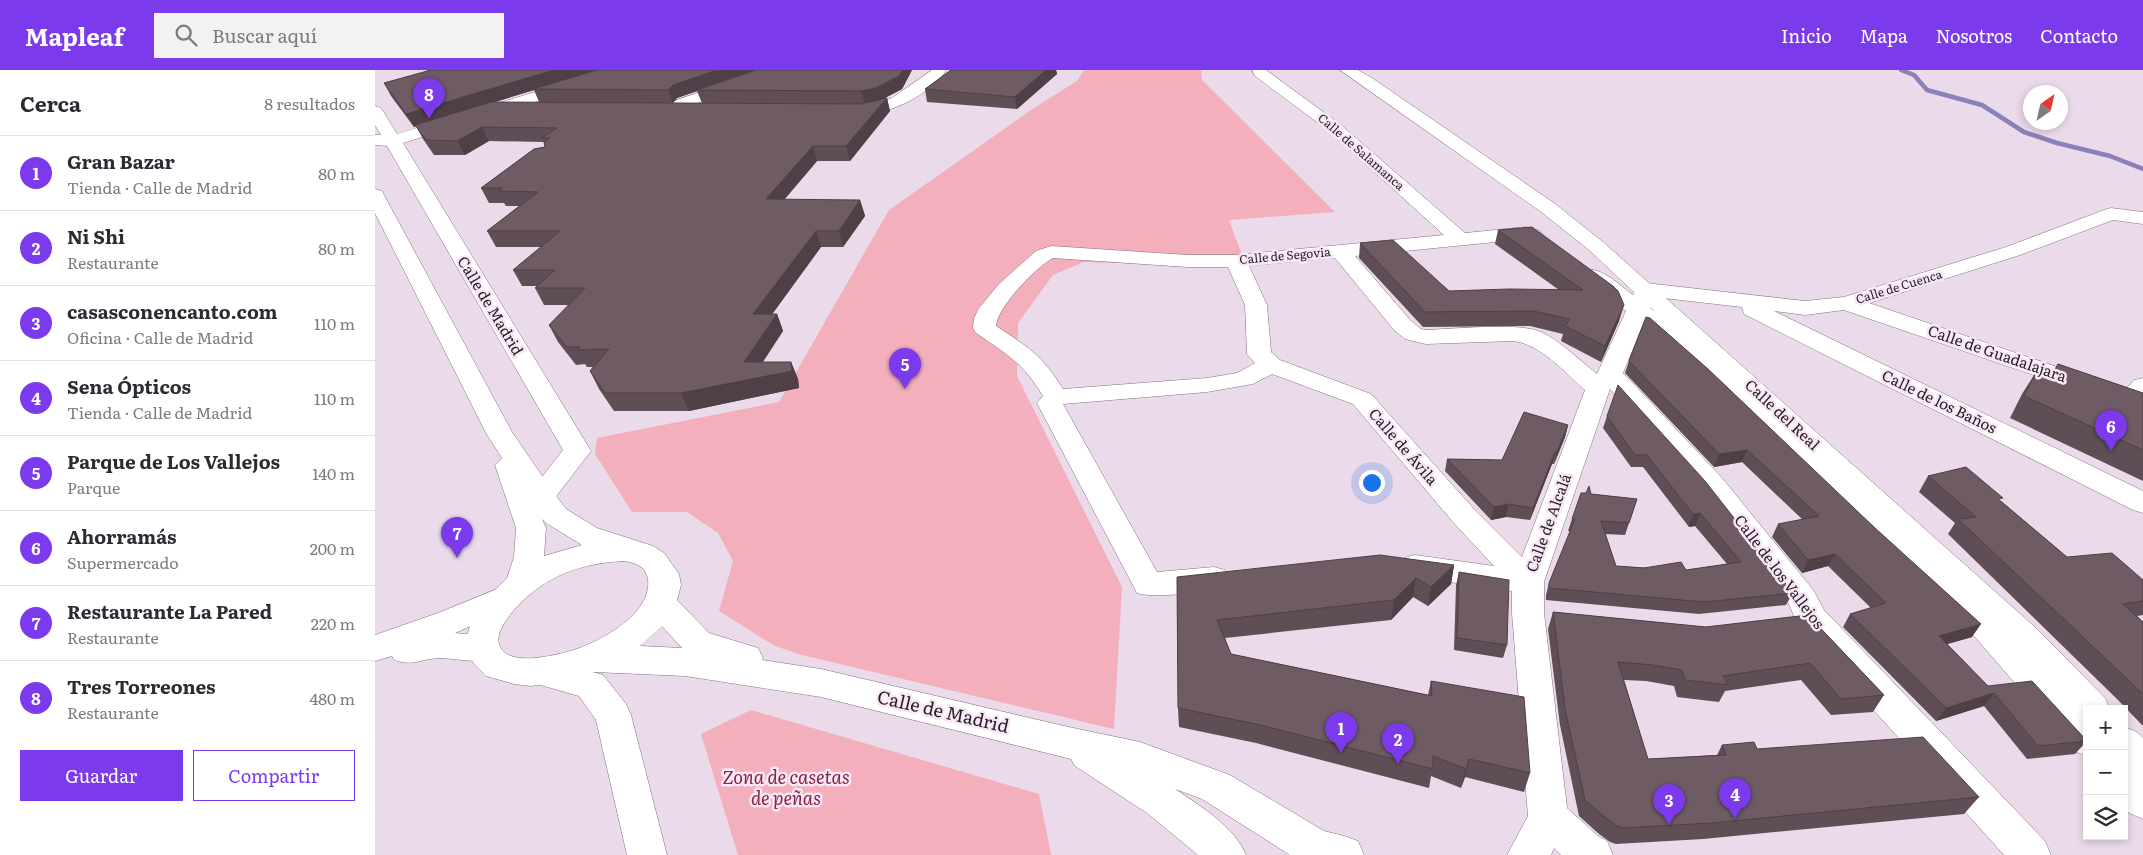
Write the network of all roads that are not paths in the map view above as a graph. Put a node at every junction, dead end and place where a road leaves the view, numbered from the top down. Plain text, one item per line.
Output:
1 (622, 70) edge
2 (776, 70) edge
3 (939, 70) edge
4 (1259, 70) edge
5 (1347, 70) edge
6 (1357, 70) edge
7 (498, 109) junction
8 (548, 109) edge
9 (646, 109) edge
10 (666, 109) junction
11 (706, 109) edge
12 (835, 111) edge
13 (375, 112) edge
14 (388, 142) edge
15 (1455, 142) junction
16 (375, 158) edge
17 (375, 195) edge
18 (2143, 218) edge
19 (1460, 239) junction
20 (1553, 247) edge
21 (1340, 251) junction
22 (1236, 261) junction
23 (1576, 264) edge
24 (1642, 300) junction
25 (1736, 300) junction
26 (1846, 303) junction
27 (1271, 365) junction
28 (1604, 381) junction
29 (2143, 385) edge
30 (1056, 397) junction
31 (499, 433) junction
32 (541, 496) junction
33 (2143, 502) edge
34 (623, 550) junction
35 (1387, 562) edge
36 (1239, 576) edge
37 (512, 592) junction
38 (661, 602) junction
39 (1537, 604) junction
40 (375, 648) edge
41 (483, 649) junction
42 (375, 656) edge
43 (593, 658) junction
44 (542, 672) junction
45 (821, 683) junction
46 (2088, 705) edge
47 (2083, 736) edge
48 (1065, 742) junction
49 (2128, 747) edge
50 (2143, 763) edge
51 (2128, 785) edge
52 (2143, 801) edge
53 (1548, 816) junction
54 (647, 855) edge
55 (1226, 855) edge
56 (1344, 855) edge
57 (1527, 855) edge
58 (1593, 855) edge
59 (2031, 855) edge

1 - 7 street
2 - 10 street
3 - 12 street
4 - 19 street, Calle de Salamanca
5 - 15 street
6 - 15 street
7 - 8 street
7 - 14 street
9 - 10 street
10 - 11 street
13 - 14 street, Calle de Madrid
14 - 16 street
14 - 32 street, Calle de Madrid
15 - 24 street, Calle del Real
17 - 31 street
18 - 26 street, Calle de Cuenca
19 - 20 street, Calle de Segovia
19 - 21 street, Calle de Segovia
21 - 22 street, Calle de Segovia
21 - 28 street, Calle de los Vallejos
22 - 27 street
22 - 30 street, Calle de Segovia
23 - 24 street
24 - 25 street, Calle de Cuenca
24 - 28 street, Calle de Alcalá
24 - 46 street, Calle del Real
24 - 47 street
25 - 26 street, Calle de Cuenca
25 - 33 street, Calle de los Baños
26 - 29 street, Calle de Guadalajara
27 - 30 street
27 - 39 street, Calle de Ávila
28 - 39 street, Calle de Alcalá
28 - 59 street, Calle de los Vallejos
30 - 36 street
31 - 32 street
31 - 37 street
32 - 34 street
34 - 37 street
34 - 38 street
35 - 39 street
37 - 40 street
37 - 41 street
38 - 43 street
38 - 45 street, Calle de Madrid
39 - 53 street, Calle de Alcalá
41 - 42 street
41 - 44 street
43 - 44 street
43 - 45 street, Calle de Madrid
44 - 54 street
45 - 48 street, Calle de Madrid
48 - 55 street, Calle de Madrid
48 - 56 street, Calle de Madrid
49 - 50 street
51 - 52 street
53 - 57 street, Calle de Alcalá
53 - 58 street

